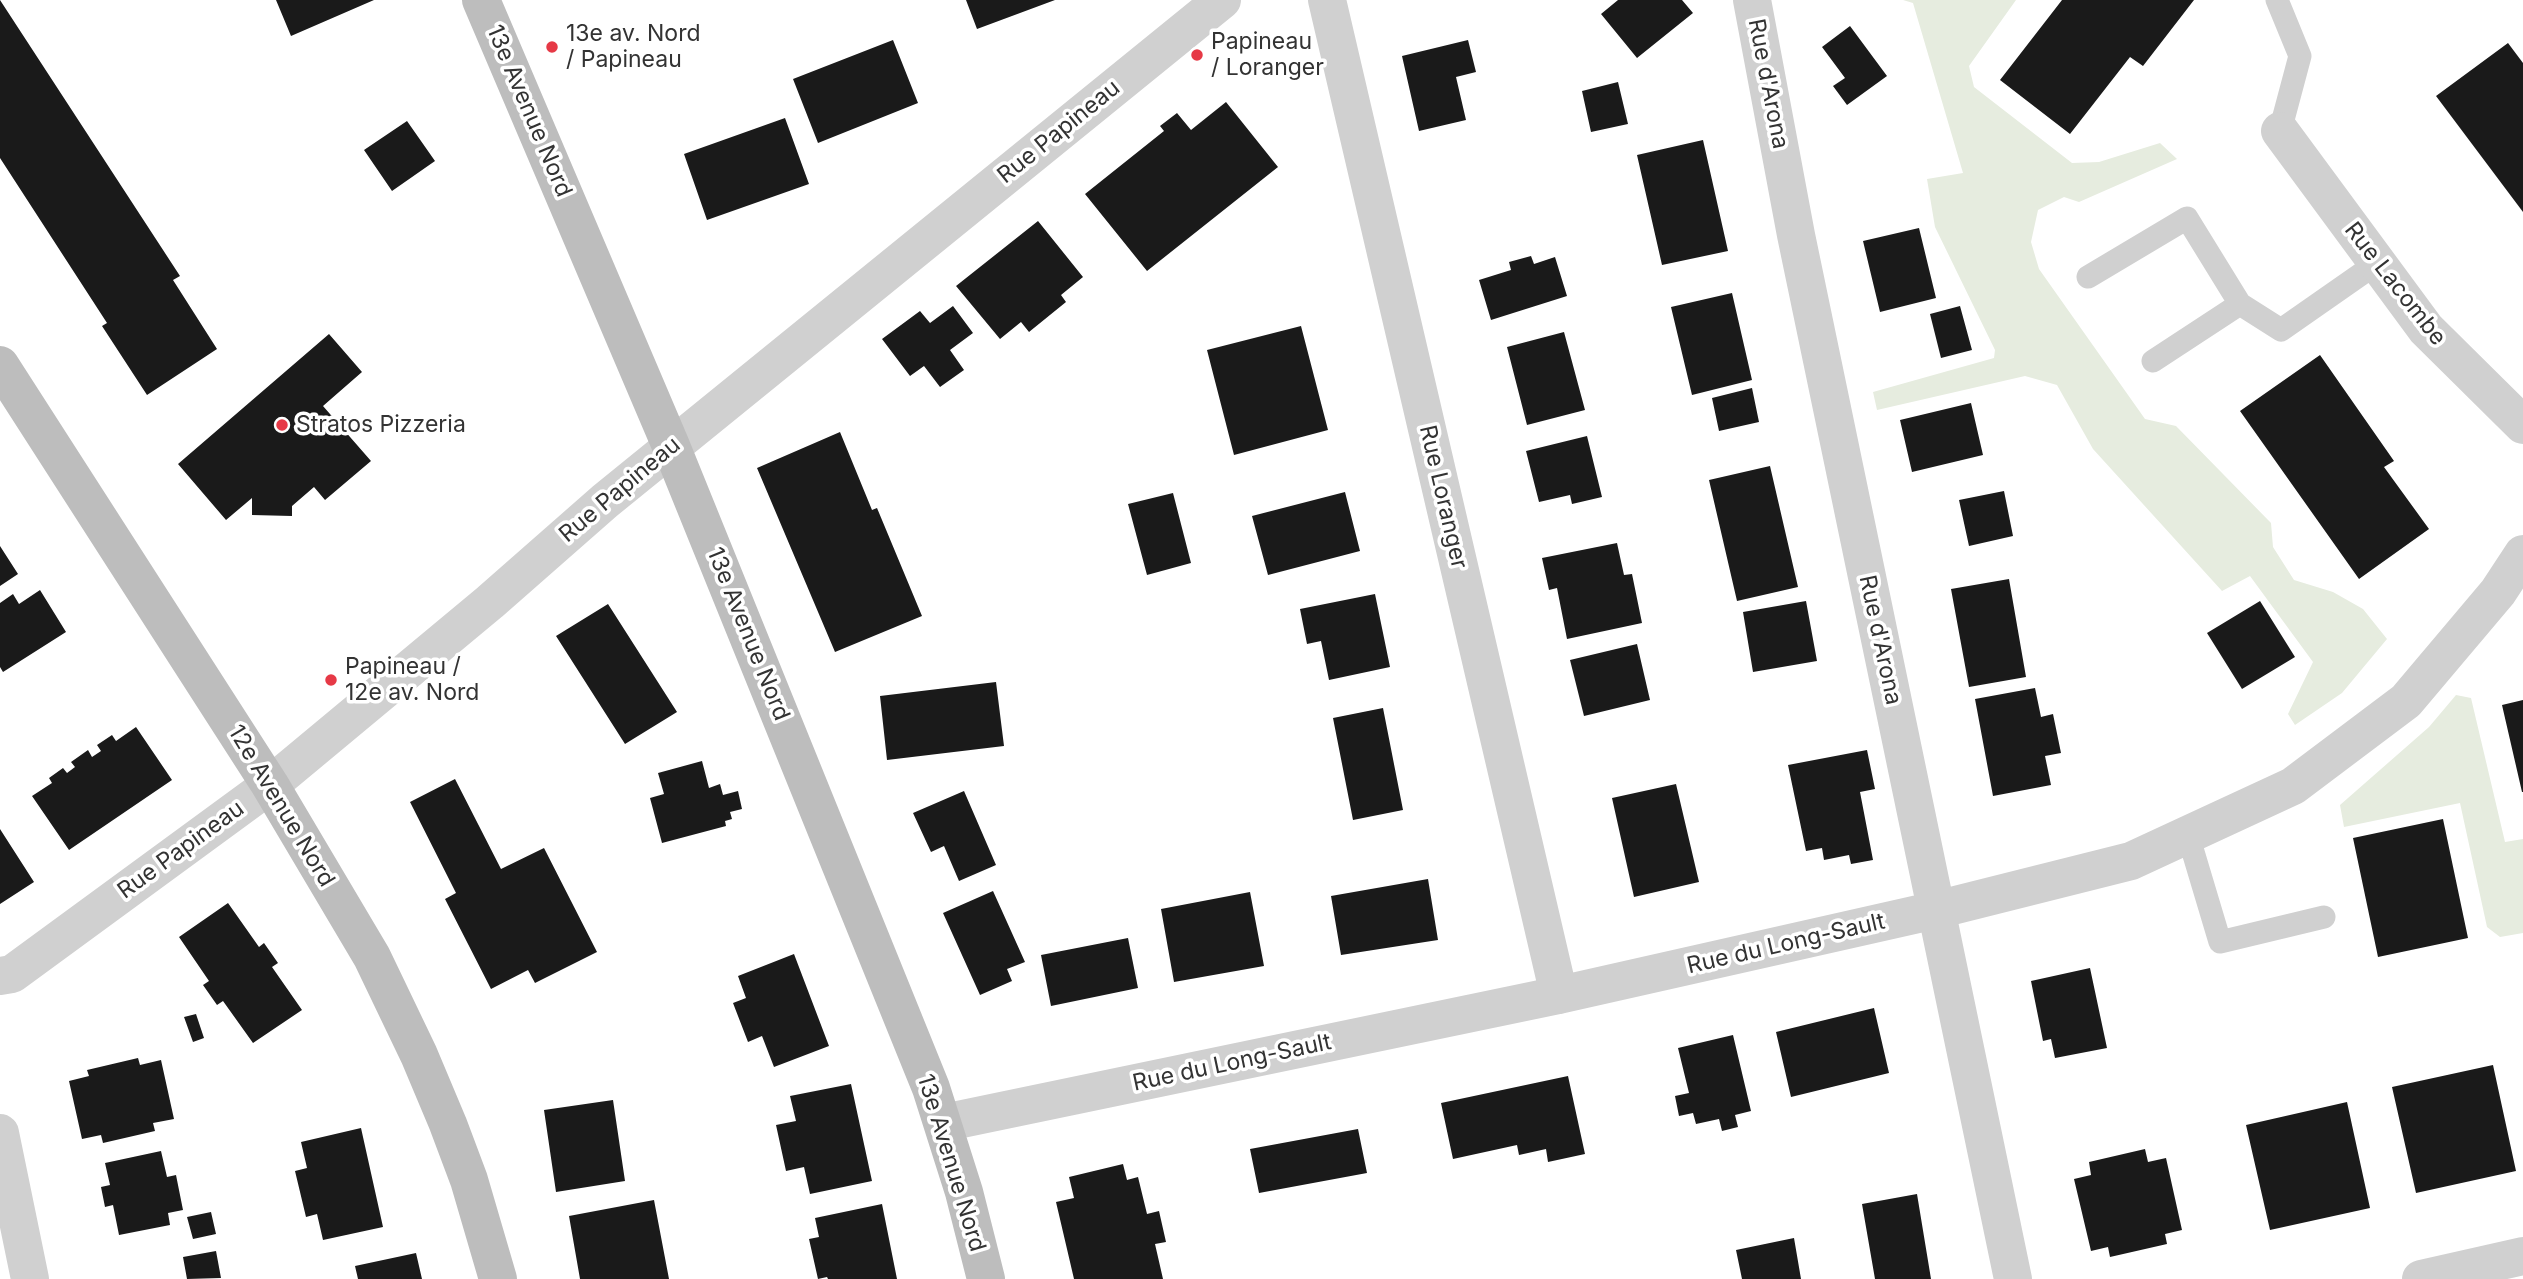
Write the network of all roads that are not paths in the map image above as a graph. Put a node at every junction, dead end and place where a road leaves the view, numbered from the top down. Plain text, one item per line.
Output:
1 (481, 0) edge
2 (1222, 0) edge
3 (1327, 0) edge
4 (1752, 0) edge
5 (2277, 0) edge
6 (2280, 131) joint
7 (2377, 263) junction
8 (2088, 277) dead end
9 (2240, 304) junction
10 (2153, 361) dead end
11 (0, 365) edge
12 (2523, 425) edge
13 (671, 446) junction
14 (2523, 554) edge
15 (270, 785) junction
16 (2188, 835) junction
17 (1936, 910) junction
18 (2324, 917) dead end
19 (4, 983) edge
20 (1559, 995) junction
21 (943, 1123) junction
22 (0, 1133) edge
23 (2523, 1256) edge
24 (30, 1279) edge
25 (498, 1279) edge
26 (985, 1279) edge
27 (2013, 1279) edge
28 (2421, 1279) edge

1 - 13 main road, 13e Avenue Nord
2 - 13 street, Rue Papineau
3 - 20 street, Rue Loranger
4 - 17 street, Rue d'Arona
5 - 6 lane
6 - 7 street, Rue Lacombe
7 - 9 lane
7 - 12 street, Rue Lacombe
8 - 9 lane
9 - 10 lane
11 - 15 main road, 12e Avenue Nord
13 - 15 street, Rue Papineau
13 - 21 main road, 13e Avenue Nord
14 - 16 street, Rue du Long-Sault
15 - 19 street, Rue Papineau
15 - 25 main road, 12e Avenue Nord
16 - 17 street, Rue du Long-Sault
16 - 18 lane
17 - 20 street, Rue du Long-Sault
17 - 27 street, Rue d'Arona
20 - 21 street, Rue du Long-Sault
21 - 26 main road, 13e Avenue Nord
22 - 24 street
23 - 28 street

